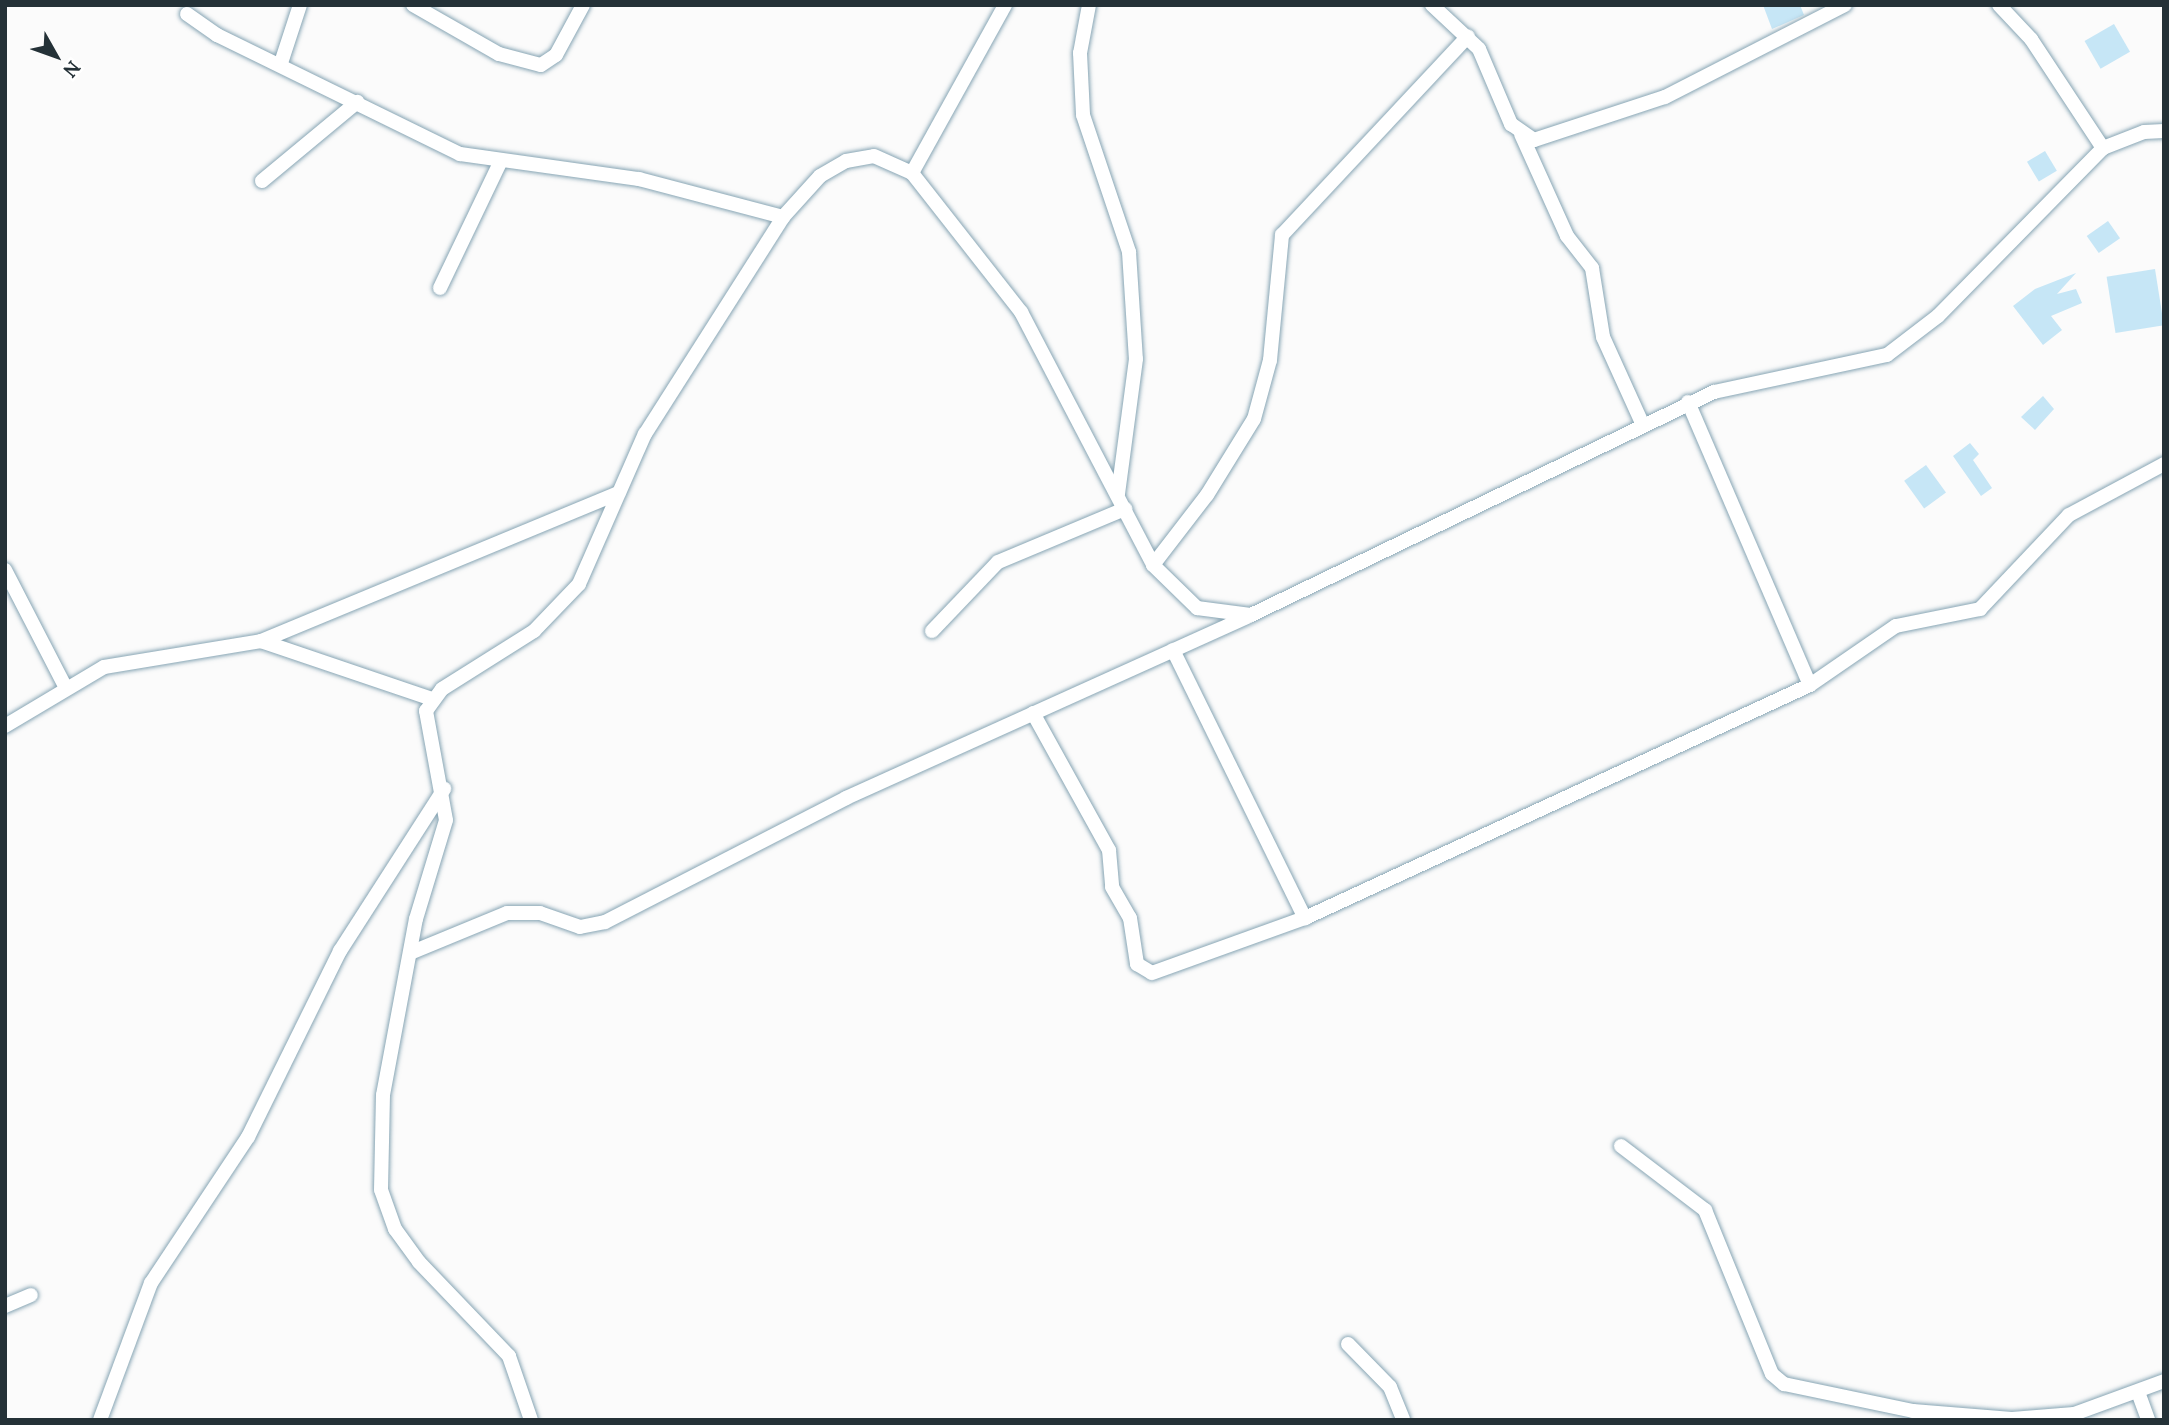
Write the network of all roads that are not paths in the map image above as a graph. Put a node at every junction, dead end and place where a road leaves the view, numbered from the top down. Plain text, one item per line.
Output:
1 (300, 5) edge
2 (413, 5) edge
3 (583, 5) edge
4 (1005, 5) edge
5 (1089, 5) edge
6 (1432, 5) edge
7 (1845, 5) edge
8 (1999, 5) edge
9 (187, 14) dead end
10 (1468, 36) junction
11 (281, 63) junction
12 (357, 102) junction
13 (2164, 131) edge
14 (1521, 134) junction
15 (2103, 148) junction
16 (500, 163) junction
17 (912, 173) junction
18 (262, 181) dead end
19 (783, 217) junction
20 (440, 288) dead end
21 (1688, 402) junction
22 (1643, 425) junction
23 (2164, 464) edge
24 (618, 493) junction
25 (1118, 494) junction
26 (1125, 509) junction
27 (1153, 565) junction
28 (5, 570) edge
29 (1251, 615) junction
30 (932, 631) dead end
31 (261, 641) junction
32 (1173, 650) junction
33 (1810, 685) junction
34 (65, 686) junction
35 (432, 699) junction
36 (1033, 713) junction
37 (5, 726) edge
38 (444, 789) junction
39 (1305, 918) junction
40 (410, 953) junction
41 (1621, 1146) dead end
42 (31, 1295) dead end
43 (5, 1306) edge
44 (1348, 1344) dead end
45 (2164, 1381) edge
46 (2138, 1392) junction
47 (1909, 1415) edge
48 (2043, 1419) edge
49 (100, 1420) edge
50 (531, 1420) edge
51 (1404, 1420) edge
52 (2148, 1420) edge

1 - 11 street
2 - 3 street
4 - 17 street
5 - 25 street
6 - 10 street
7 - 14 street
8 - 15 street
9 - 11 street
10 - 14 street
10 - 27 street
11 - 12 street
12 - 16 street
12 - 18 street
13 - 15 street
14 - 22 street
15 - 21 street
16 - 19 street
16 - 20 street
17 - 19 street
17 - 25 street
19 - 24 street
21 - 22 street
21 - 33 street
22 - 29 street
23 - 33 street
24 - 31 street
24 - 35 street
25 - 26 street
26 - 27 street
26 - 30 street
27 - 29 street
28 - 34 street
29 - 32 street
31 - 34 street
31 - 35 street
32 - 36 street
32 - 39 street
33 - 39 street
34 - 37 street
35 - 38 street
36 - 39 street
36 - 40 street
38 - 40 street
38 - 49 street
40 - 50 street
41 - 47 street
42 - 43 street
44 - 51 street
45 - 46 street
46 - 48 street
46 - 52 street
47 - 48 street

